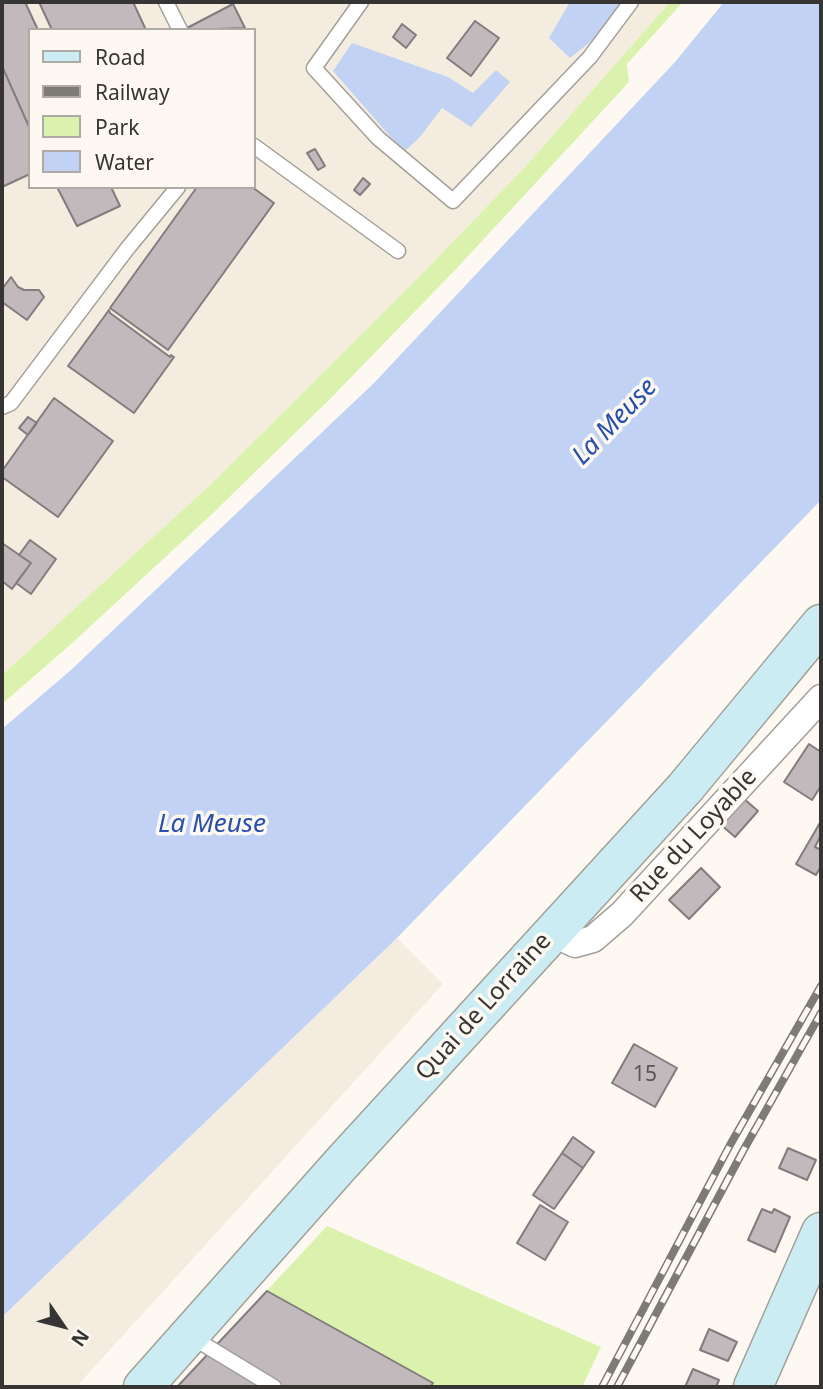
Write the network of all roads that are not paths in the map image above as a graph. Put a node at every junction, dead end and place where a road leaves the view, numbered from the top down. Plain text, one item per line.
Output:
1 (166, 2) edge
2 (361, 2) edge
3 (631, 2) edge
4 (179, 28) edge
5 (256, 147) edge
6 (176, 189) edge
7 (398, 251) dead end
8 (2, 407) edge
9 (821, 624) edge
10 (821, 698) edge
11 (552, 933) junction
12 (821, 1232) edge
13 (189, 1336) junction
14 (143, 1387) edge
15 (274, 1387) edge
16 (753, 1387) edge

1 - 4 lane
2 - 3 lane
5 - 7 lane
6 - 8 lane
9 - 11 main road, Quai de Lorraine
10 - 11 street, Rue du Loyable
11 - 13 main road, Quai de Lorraine
12 - 16 main road
13 - 14 main road, Quai de Lorraine
13 - 15 lane

